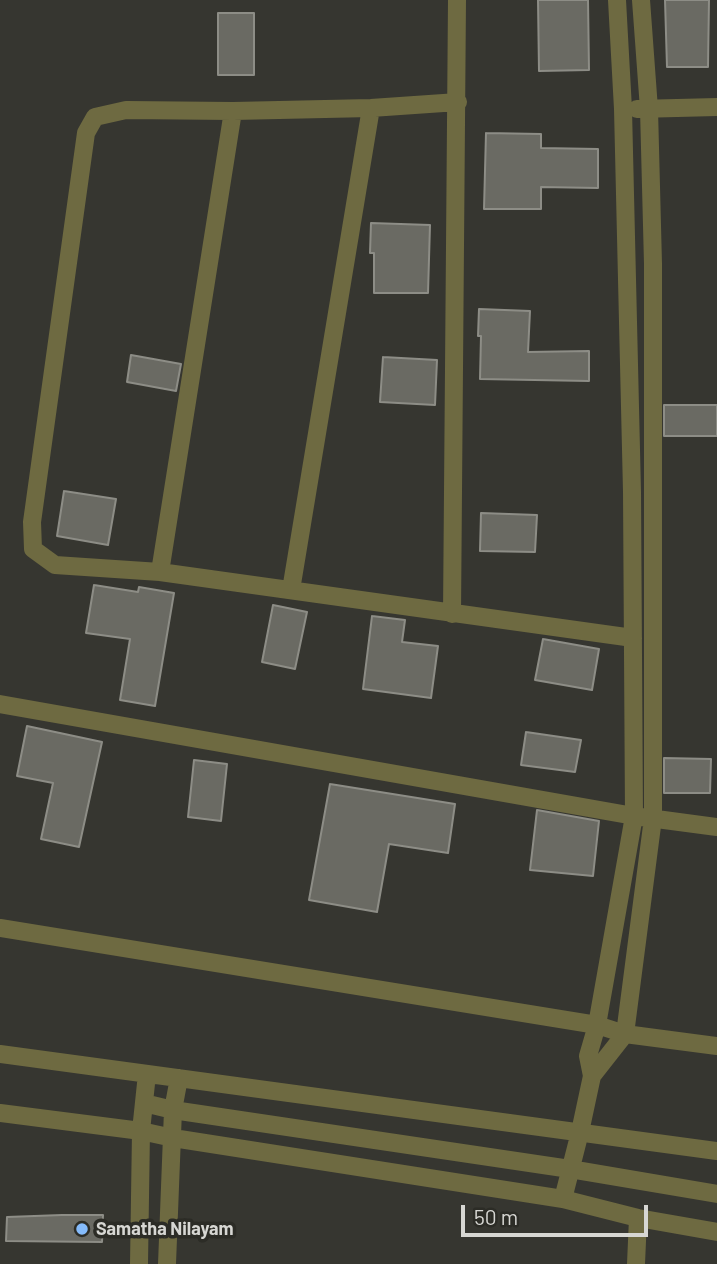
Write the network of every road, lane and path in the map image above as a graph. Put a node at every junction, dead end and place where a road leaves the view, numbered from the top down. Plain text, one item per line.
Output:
1 (457, 0) edge
2 (617, 0) edge
3 (641, 0) edge
4 (458, 102) junction
5 (717, 107) edge
6 (371, 108) junction
7 (623, 109) junction
8 (649, 109) junction
9 (233, 111) junction
10 (160, 572) junction
11 (291, 590) junction
12 (452, 614) junction
13 (633, 638) junction
14 (0, 704) edge
15 (634, 816) junction
16 (653, 818) junction
17 (717, 827) edge
18 (0, 928) edge
19 (597, 1025) junction
20 (625, 1034) junction
21 (717, 1046) edge
22 (0, 1054) edge
23 (147, 1074) junction
24 (592, 1076) junction
25 (179, 1078) junction
26 (144, 1103) junction
27 (173, 1110) junction
28 (0, 1113) edge
29 (141, 1131) junction
30 (580, 1132) junction
31 (173, 1138) junction
32 (717, 1151) edge
33 (570, 1169) junction
34 (717, 1194) edge
35 (563, 1199) junction
36 (638, 1218) junction
37 (717, 1232) edge
38 (139, 1264) edge
39 (167, 1264) edge
40 (636, 1264) edge

1 - 4 street
2 - 7 street
3 - 8 street
4 - 6 street
4 - 12 street
5 - 8 street
6 - 9 street
6 - 11 street
7 - 8 street
7 - 13 street
8 - 16 street
9 - 10 street
9 - 10 street
10 - 11 street
11 - 12 street
12 - 13 street
13 - 15 street
14 - 15 street
15 - 16 street
15 - 19 street
16 - 17 street
16 - 20 street
18 - 19 street
19 - 20 street
19 - 24 street
20 - 21 street
20 - 24 street
22 - 23 street
23 - 25 street
23 - 26 street
24 - 30 street
25 - 27 street
25 - 30 street
26 - 27 street
26 - 29 street
27 - 31 street
27 - 33 street
28 - 29 street
29 - 31 street
29 - 38 street
30 - 32 street
30 - 33 street
31 - 35 street
31 - 39 street
33 - 34 street
33 - 35 street
35 - 36 street
36 - 37 street
36 - 40 street

